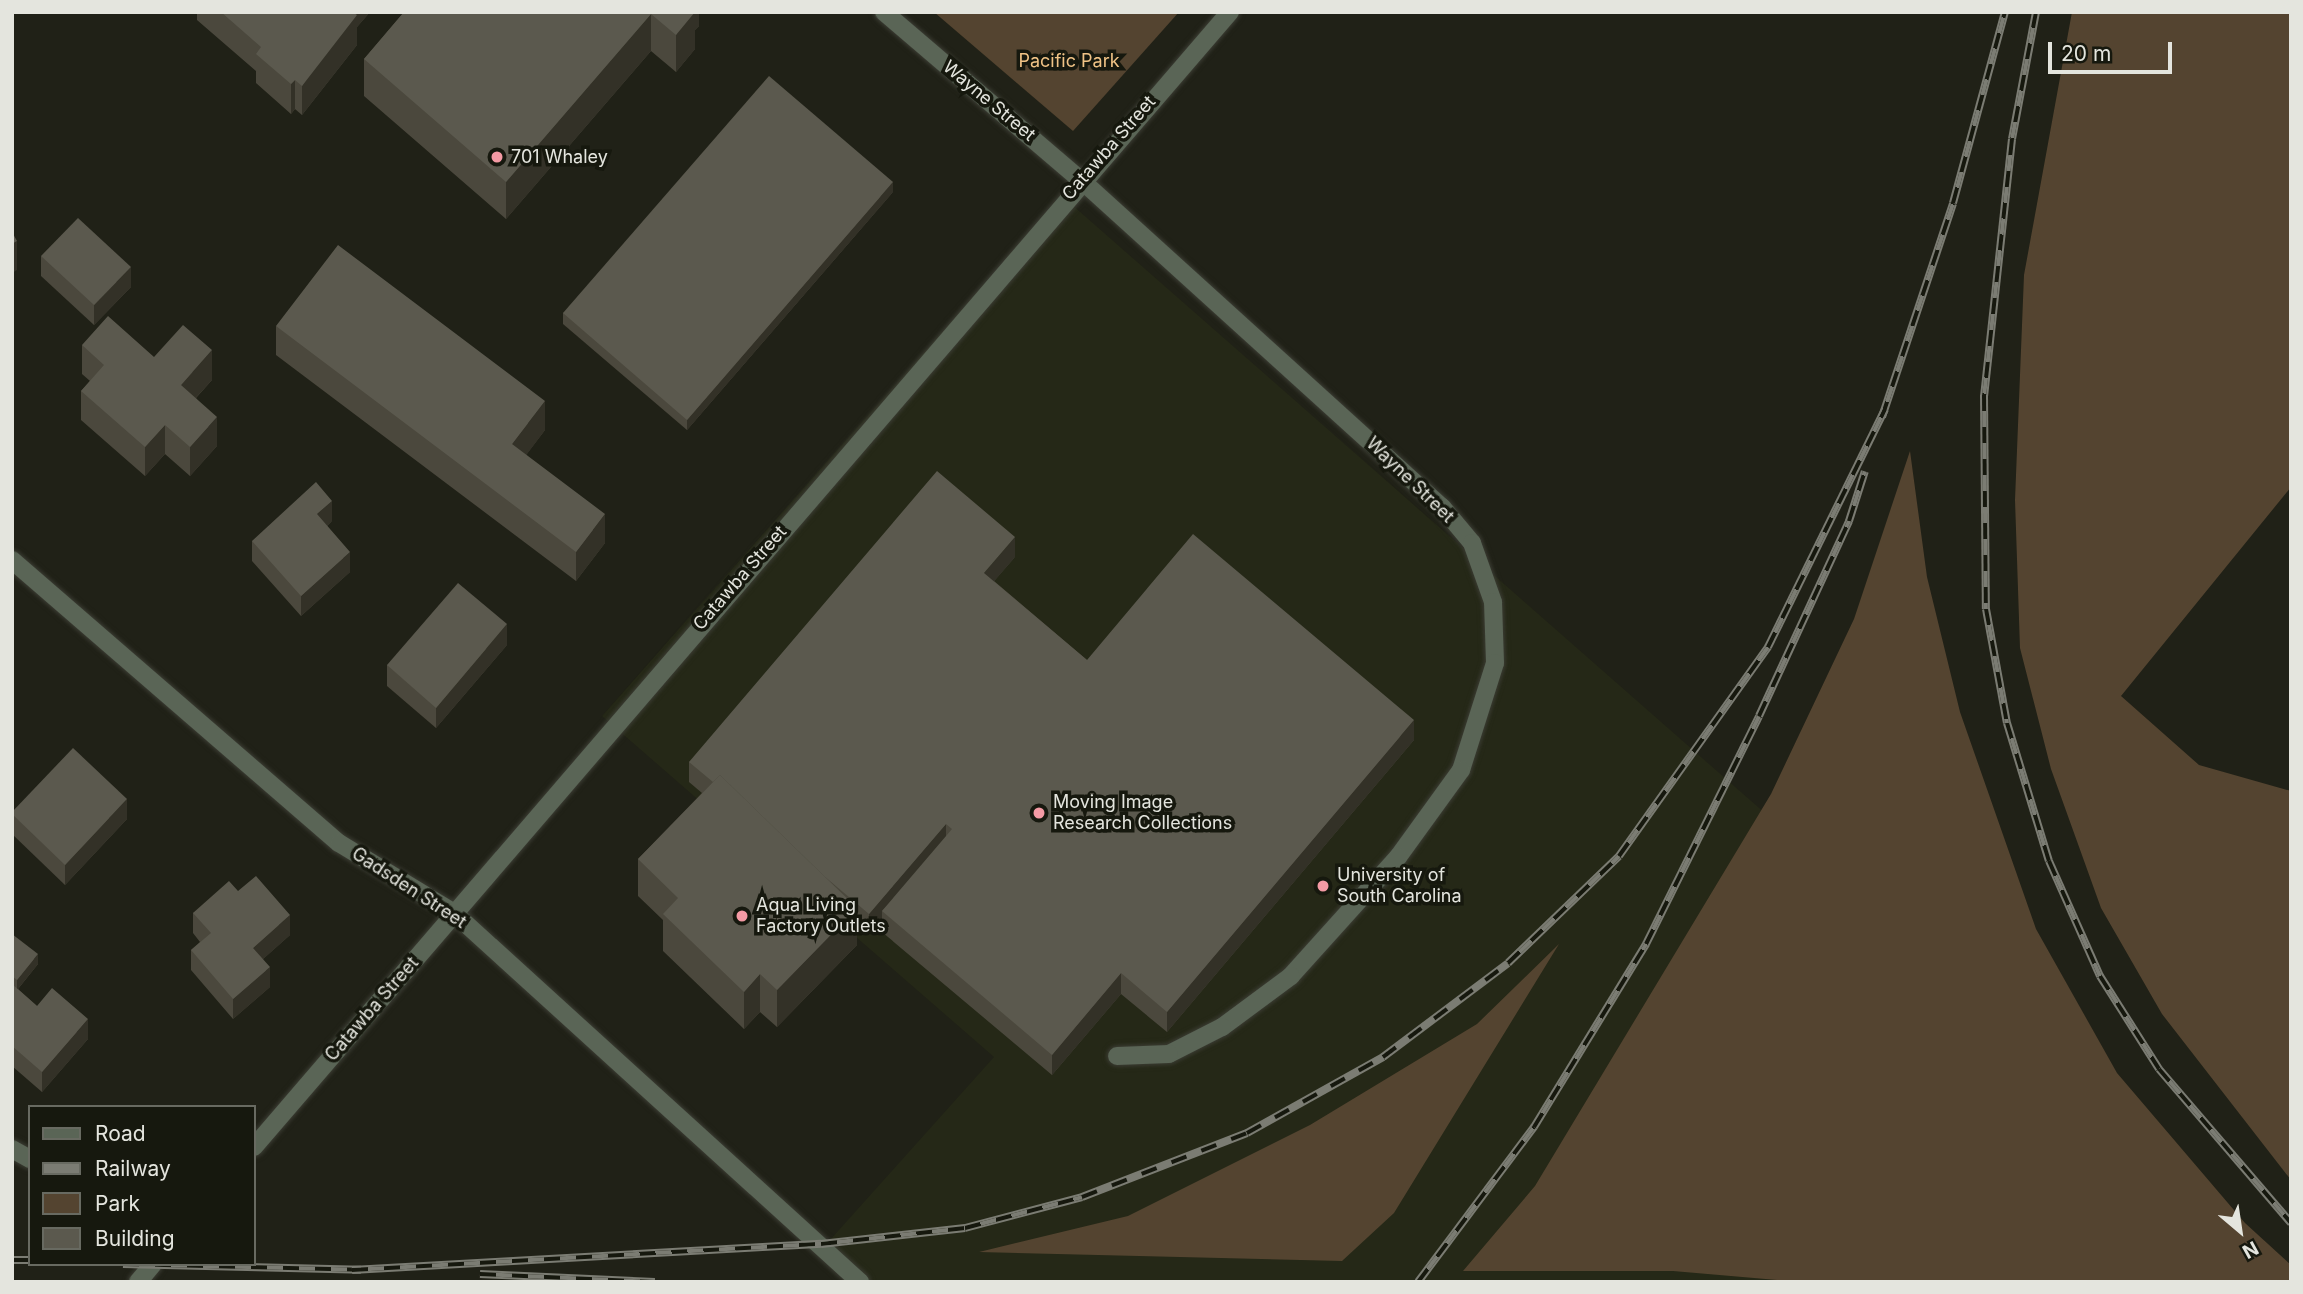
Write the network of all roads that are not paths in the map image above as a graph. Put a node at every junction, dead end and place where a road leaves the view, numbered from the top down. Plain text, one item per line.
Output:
1 (884, 12) edge
2 (1230, 12) edge
3 (1081, 180) junction
4 (12, 560) edge
5 (454, 913) junction
6 (1117, 1056) dead end
7 (256, 1145) edge
8 (12, 1149) edge
9 (28, 1158) edge
10 (151, 1266) edge
11 (138, 1282) edge
12 (860, 1282) edge

1 - 3 street, Wayne Street
2 - 3 street, Catawba Street
3 - 5 street, Catawba Street
3 - 6 street, Wayne Street
4 - 5 street, Gadsden Street
5 - 7 street, Catawba Street
5 - 12 street, Gadsden Street
8 - 9 street
10 - 11 street

